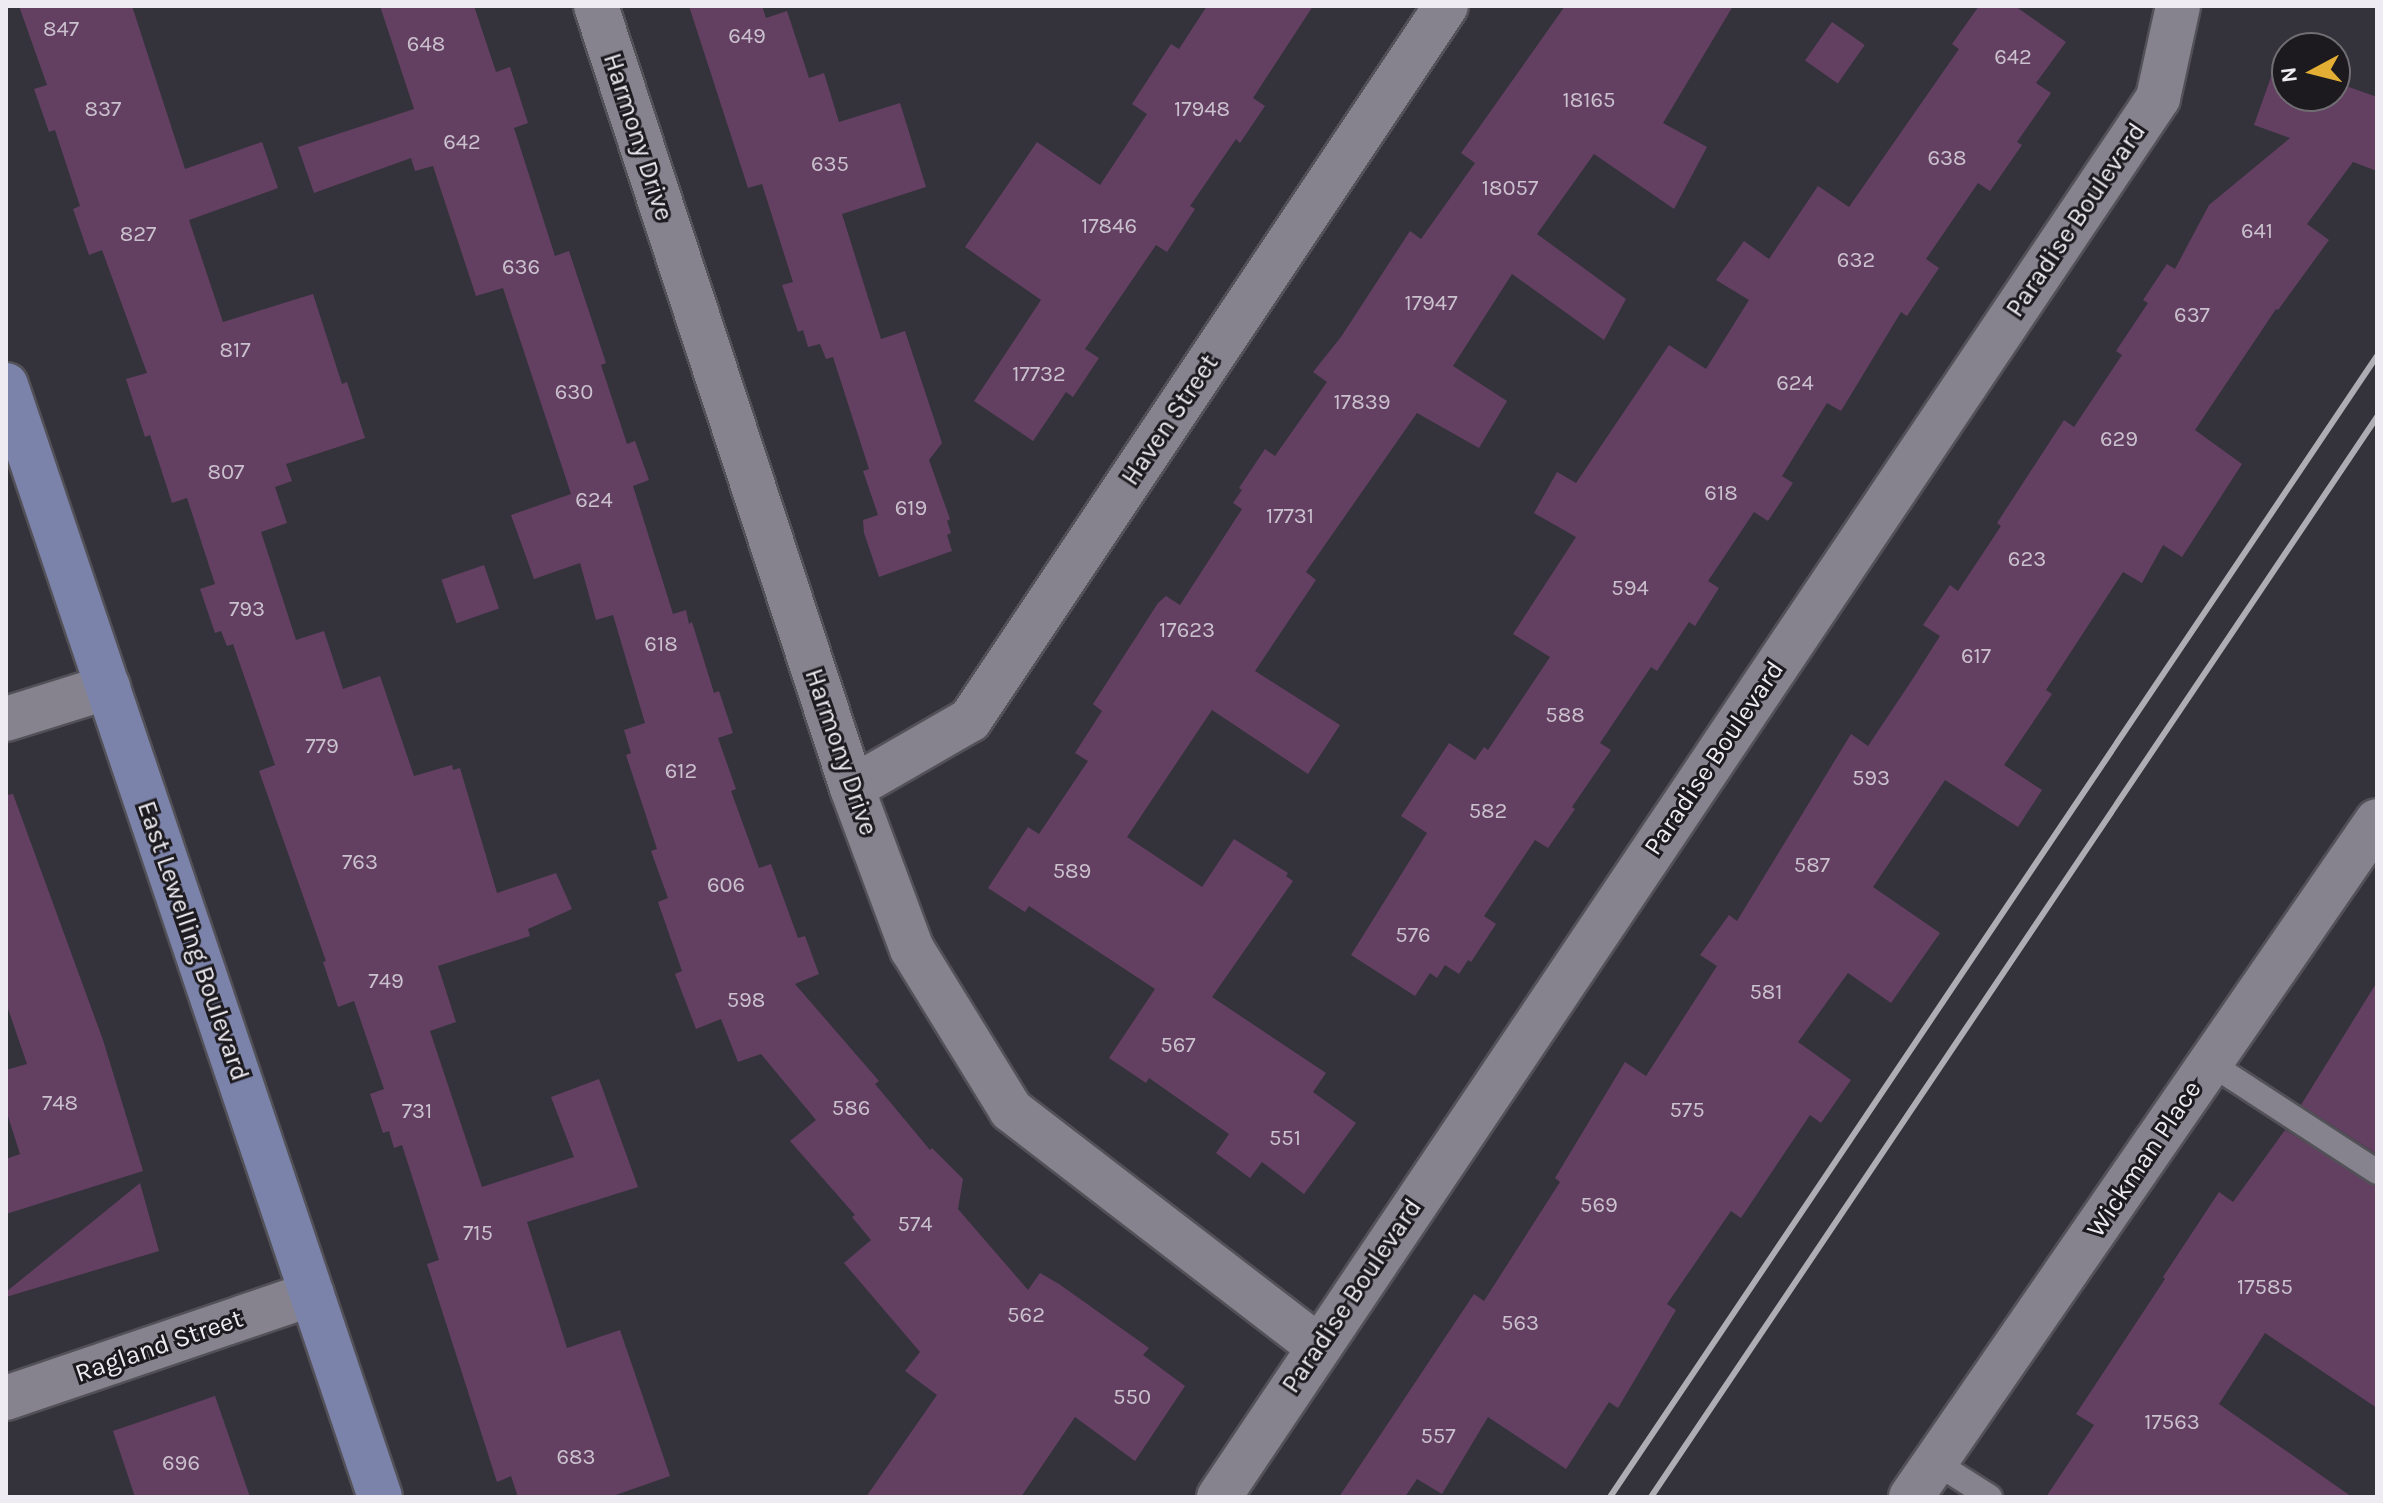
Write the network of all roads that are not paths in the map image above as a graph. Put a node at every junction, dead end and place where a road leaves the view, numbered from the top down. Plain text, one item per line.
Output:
1 (596, 6) edge
2 (1446, 6) edge
3 (2178, 6) edge
4 (6, 385) edge
5 (108, 687) junction
6 (6, 719) edge
7 (852, 788) junction
8 (2377, 821) edge
9 (2210, 1063) junction
10 (2377, 1172) edge
11 (312, 1294) junction
12 (1318, 1346) junction
13 (6, 1398) edge
14 (1935, 1462) junction
15 (380, 1497) edge
16 (1219, 1497) edge
17 (1911, 1497) edge
18 (1990, 1497) edge

1 - 7 street, Harmony Drive
2 - 7 street, Haven Street
3 - 12 street, Paradise Boulevard
4 - 5 main road, East Lewelling Boulevard
5 - 6 street
5 - 11 main road, East Lewelling Boulevard
7 - 12 street, Harmony Drive
8 - 9 street, Wickman Place
9 - 10 lane
9 - 14 street, Wickman Place
11 - 13 street, Ragland Street
11 - 15 main road, East Lewelling Boulevard
12 - 16 street, Paradise Boulevard
14 - 17 street, Wickman Place
14 - 18 lane

